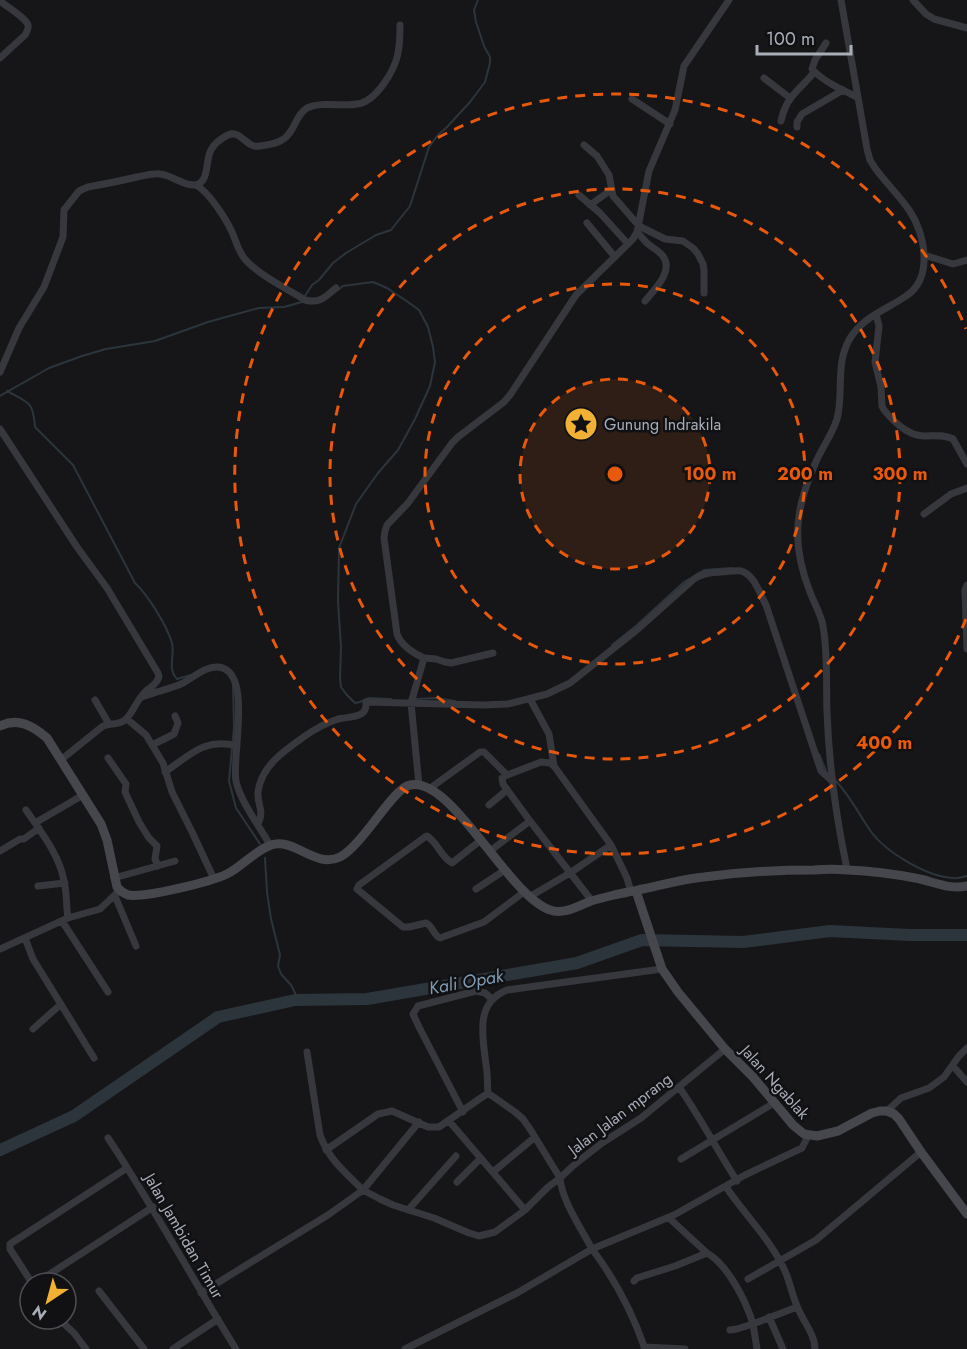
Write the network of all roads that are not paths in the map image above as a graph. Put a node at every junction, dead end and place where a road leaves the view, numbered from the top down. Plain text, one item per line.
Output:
1 (729, 0) edge
2 (841, 0) edge
3 (912, 0) edge
4 (0, 1) edge
5 (400, 25) dead end
6 (967, 28) edge
7 (826, 43) dead end
8 (0, 58) edge
9 (814, 72) junction
10 (764, 78) dead end
11 (843, 90) junction
12 (857, 97) junction
13 (790, 98) junction
14 (632, 99) dead end
15 (781, 121) dead end
16 (670, 124) junction
17 (797, 127) dead end
18 (584, 145) dead end
19 (196, 185) junction
20 (611, 190) junction
21 (579, 195) dead end
22 (590, 205) junction
23 (587, 223) dead end
24 (638, 229) junction
25 (628, 244) junction
26 (924, 255) junction
27 (615, 257) junction
28 (967, 260) edge
29 (336, 288) dead end
30 (705, 292) dead end
31 (645, 301) dead end
32 (876, 314) junction
33 (0, 372) edge
34 (0, 429) edge
35 (967, 464) edge
36 (967, 488) edge
37 (924, 514) dead end
38 (967, 585) edge
39 (967, 649) edge
40 (493, 653) dead end
41 (424, 658) junction
42 (141, 697) junction
43 (530, 699) junction
44 (95, 700) dead end
45 (411, 703) junction
46 (175, 716) dead end
47 (127, 719) junction
48 (109, 724) junction
49 (0, 726) edge
50 (152, 745) junction
51 (233, 745) junction
52 (108, 758) dead end
53 (62, 759) junction
54 (554, 766) junction
55 (165, 772) junction
56 (507, 775) junction
57 (832, 781) junction
58 (419, 785) junction
59 (429, 789) junction
60 (507, 790) junction
61 (82, 795) junction
62 (489, 805) dead end
63 (26, 810) dead end
64 (530, 821) junction
65 (258, 824) junction
66 (37, 826) junction
67 (481, 840) junction
68 (611, 844) junction
69 (270, 845) junction
70 (0, 851) edge
71 (490, 851) junction
72 (175, 861) dead end
73 (158, 866) junction
74 (847, 869) junction
75 (506, 870) junction
76 (570, 873) junction
77 (114, 878) junction
78 (214, 879) junction
79 (65, 883) junction
80 (38, 886) dead end
81 (967, 886) edge
82 (476, 889) dead end
83 (634, 891) junction
84 (117, 893) junction
85 (526, 894) junction
86 (592, 901) junction
87 (65, 920) junction
88 (25, 938) junction
89 (136, 946) dead end
90 (0, 949) edge
91 (660, 964) junction
92 (108, 992) dead end
93 (492, 999) junction
94 (61, 1004) junction
95 (33, 1029) dead end
96 (967, 1048) edge
97 (725, 1049) junction
98 (307, 1052) dead end
99 (94, 1058) dead end
100 (953, 1066) junction
101 (967, 1082) edge
102 (679, 1087) junction
103 (488, 1094) junction
104 (774, 1103) junction
105 (887, 1111) junction
106 (463, 1112) junction
107 (449, 1121) junction
108 (419, 1122) junction
109 (808, 1136) junction
110 (535, 1137) junction
111 (108, 1138) dead end
112 (712, 1139) junction
113 (326, 1150) junction
114 (921, 1152) junction
115 (456, 1156) dead end
116 (481, 1158) junction
117 (681, 1159) dead end
118 (127, 1168) junction
119 (493, 1172) junction
120 (560, 1178) junction
121 (737, 1180) junction
122 (457, 1182) dead end
123 (726, 1186) junction
124 (363, 1190) junction
125 (153, 1207) junction
126 (408, 1210) junction
127 (525, 1210) junction
128 (967, 1214) edge
129 (669, 1218) junction
130 (592, 1249) junction
131 (707, 1253) junction
132 (780, 1262) junction
133 (25, 1271) edge
134 (53, 1271) edge
135 (748, 1279) dead end
136 (634, 1281) dead end
137 (99, 1291) dead end
138 (201, 1293) junction
139 (797, 1307) junction
140 (770, 1317) junction
141 (218, 1319) junction
142 (753, 1324) junction
143 (730, 1330) dead end
144 (72, 1331) edge
145 (644, 1348) edge
146 (86, 1349) edge
147 (144, 1349) edge
148 (172, 1349) edge
149 (236, 1349) edge
150 (405, 1349) edge
151 (685, 1349) edge
152 (757, 1349) edge
153 (783, 1349) edge
154 (814, 1349) edge

1 - 16 street
2 - 12 street
3 - 6 street
4 - 8 street
5 - 19 street
7 - 9 street
9 - 11 street
9 - 13 street
10 - 13 street
11 - 12 street
11 - 17 street
12 - 26 street
13 - 15 street
14 - 16 street
16 - 24 street
18 - 20 street
19 - 29 street
19 - 33 street
20 - 22 street
20 - 24 street
21 - 22 street
22 - 25 street
23 - 27 street
24 - 25 street
24 - 30 street
24 - 31 street
25 - 27 street
26 - 28 street
26 - 32 street
27 - 41 street
32 - 35 street
32 - 57 street
34 - 42 street
36 - 37 street
38 - 39 street
40 - 41 street
41 - 45 street
42 - 47 street
42 - 51 street
43 - 45 street
43 - 54 street
43 - 57 street
44 - 48 street
45 - 58 street
45 - 65 street
46 - 50 street
47 - 48 street
47 - 50 street
48 - 53 street
49 - 53 main road
50 - 55 street
51 - 55 street
51 - 65 street
52 - 73 street
53 - 61 main road
54 - 56 street
54 - 68 street
55 - 78 street
56 - 59 street
56 - 60 street
57 - 74 street
58 - 59 main road
58 - 69 main road
59 - 67 main road
60 - 62 street
60 - 64 street
61 - 66 street
61 - 77 main road
63 - 66 street
64 - 71 street
64 - 76 street
65 - 69 street
66 - 70 street
66 - 79 street
67 - 71 main road
67 - 85 street
68 - 76 street
68 - 83 street
69 - 78 main road
71 - 75 main road
72 - 73 street
73 - 77 street
74 - 81 main road
74 - 83 main road
75 - 82 street
75 - 85 main road
76 - 85 street
76 - 86 street
77 - 84 main road
78 - 84 main road
79 - 80 street
79 - 87 street
83 - 86 main road
83 - 91 main road, Jalan Ngablak
84 - 87 street
84 - 89 street
85 - 86 main road
87 - 88 street
87 - 92 street
88 - 90 street
88 - 94 street
91 - 93 street
91 - 97 main road, Jalan Ngablak
93 - 103 street
93 - 106 street
94 - 95 street
94 - 99 street
96 - 100 street
97 - 102 street, Jalan Jalan mprang
97 - 104 main road, Jalan Ngablak
98 - 113 street
100 - 101 street
100 - 105 street
102 - 112 street
102 - 120 street, Jalan Jalan mprang
103 - 106 street
103 - 110 street
104 - 109 main road, Jalan Ngablak
104 - 112 street
105 - 109 main road, Jalan Ngablak
105 - 114 main road
106 - 107 street
107 - 108 street
107 - 116 street
108 - 113 street
108 - 124 street
109 - 121 street
110 - 119 street
110 - 120 street
111 - 118 street, Jalan Jambidan Timur
112 - 117 street
112 - 121 street
113 - 124 street, Jalan Jalan mprang
114 - 128 main road
114 - 132 street
115 - 126 street
116 - 119 street
116 - 122 street
118 - 125 street, Jalan Jambidan Timur
118 - 133 street
119 - 127 street
120 - 127 street, Jalan Jalan mprang
120 - 130 street
121 - 123 street
123 - 129 street
123 - 132 street
124 - 126 street, Jalan Jalan mprang
124 - 138 street
125 - 134 street
125 - 138 street, Jalan Jambidan Timur
126 - 127 street, Jalan Jalan mprang
129 - 130 street
129 - 131 street
130 - 145 street
130 - 150 street
131 - 136 street
131 - 142 street
132 - 135 street
132 - 139 street
137 - 147 street
138 - 141 street, Jalan Jambidan Timur
139 - 140 street
139 - 154 street
140 - 142 street
140 - 153 street
141 - 148 street
141 - 149 street, Jalan Jambidan Timur
142 - 143 street
142 - 152 street
144 - 146 street
145 - 151 street

